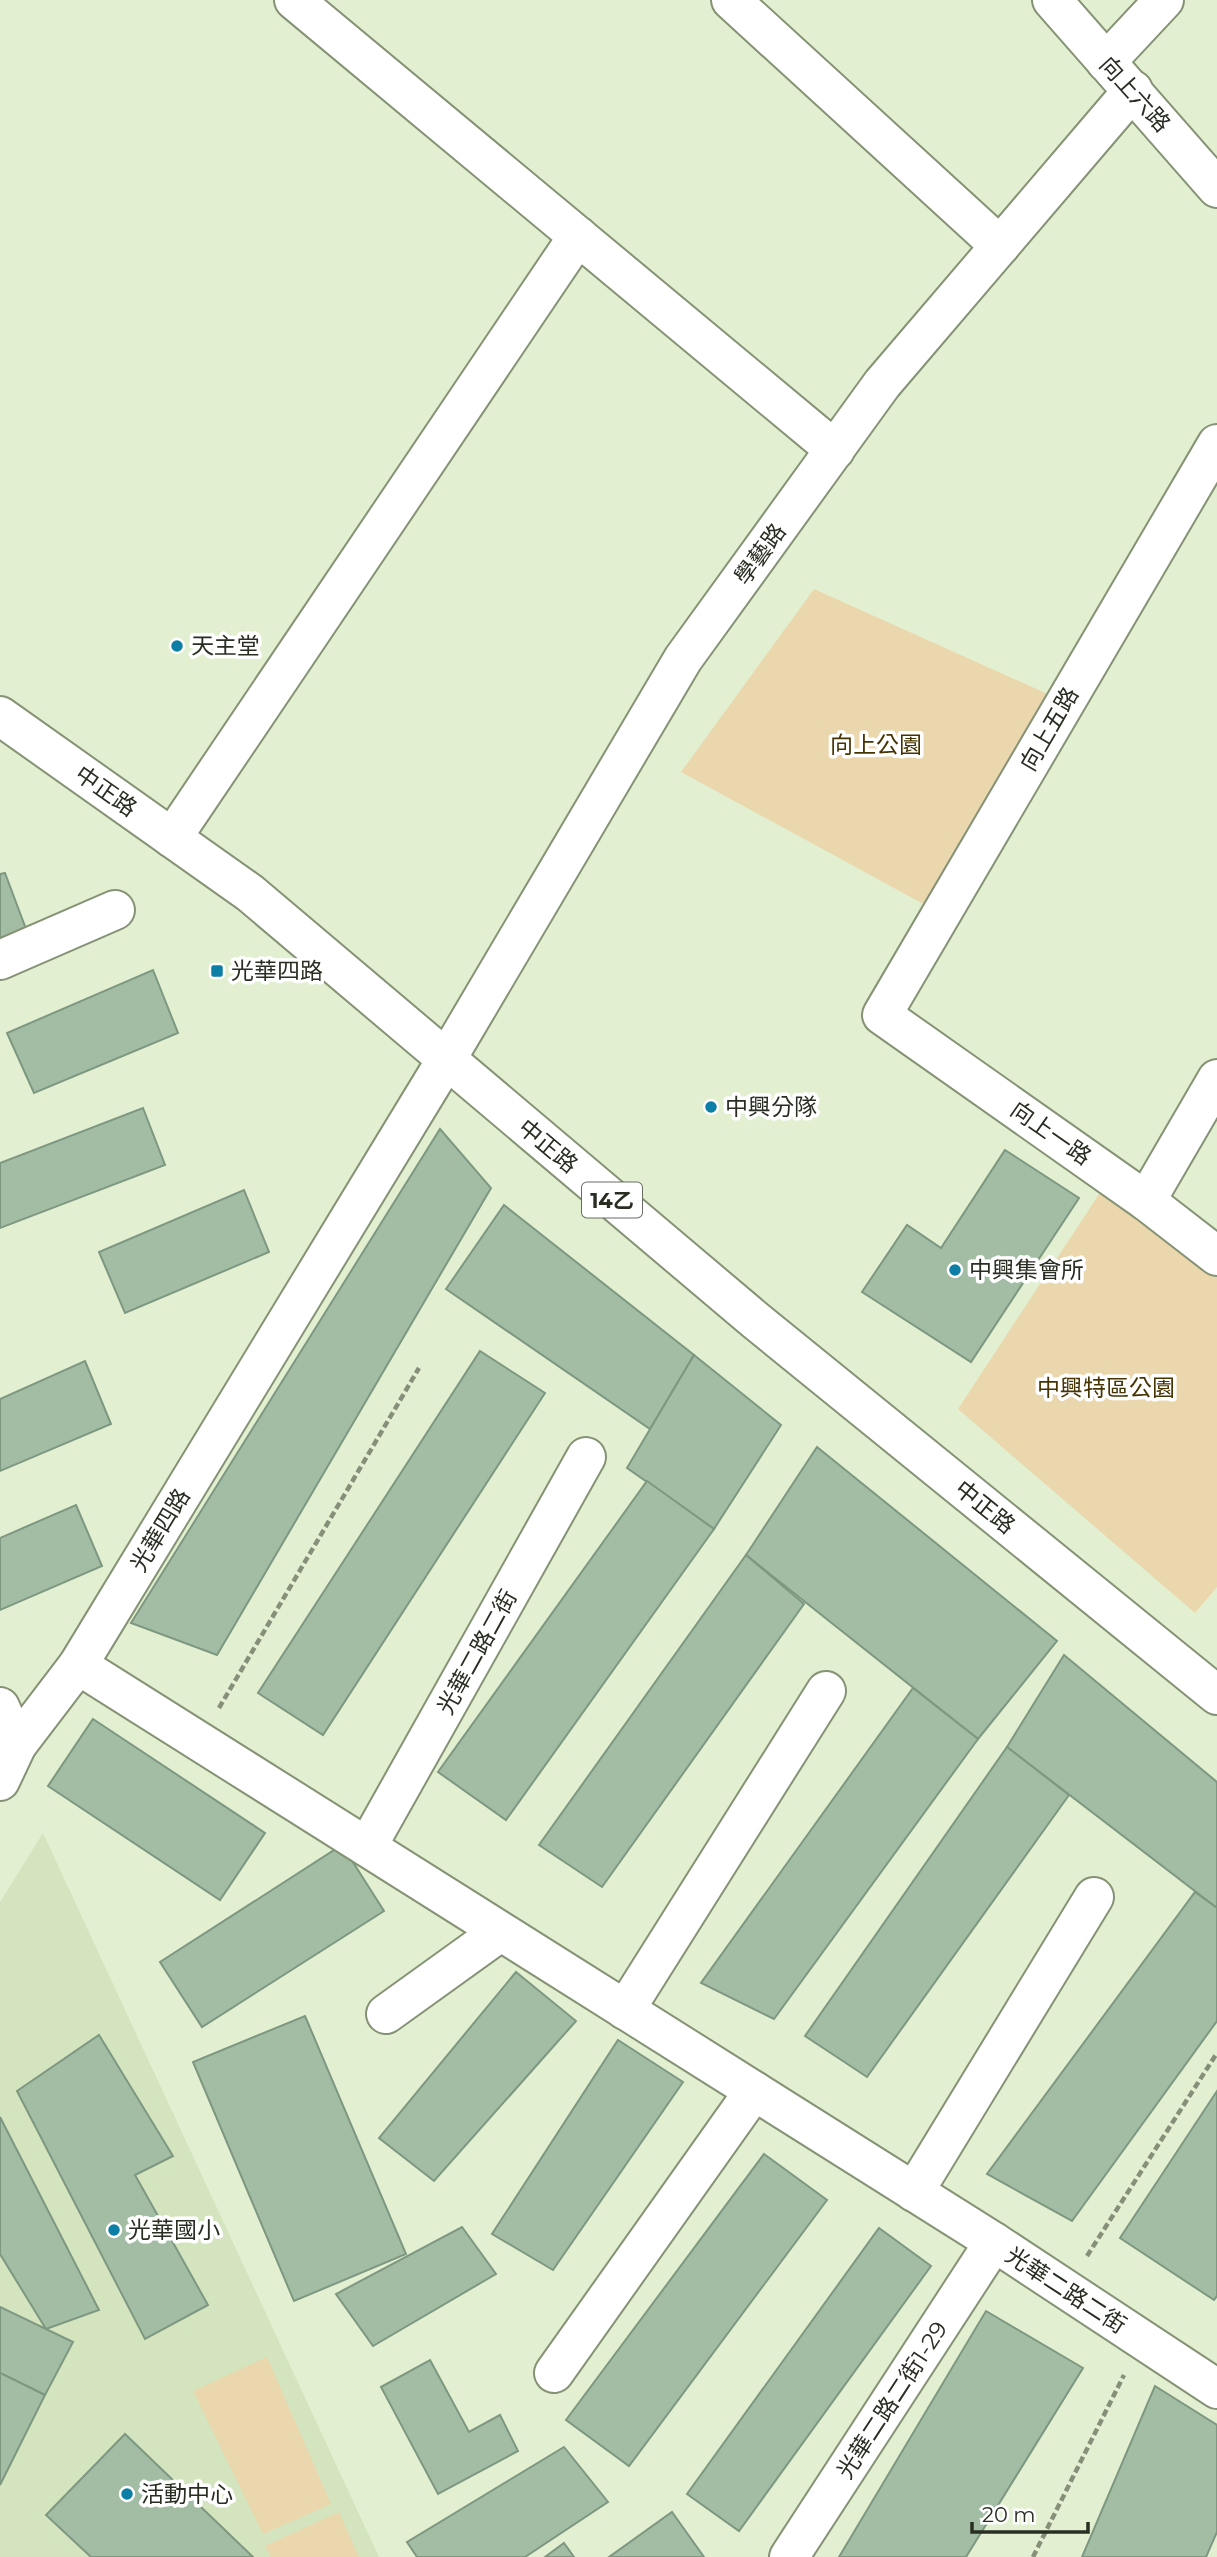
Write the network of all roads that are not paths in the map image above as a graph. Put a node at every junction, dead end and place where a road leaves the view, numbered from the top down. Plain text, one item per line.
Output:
1 (294, 0) edge
2 (731, 0) edge
3 (1052, 0) edge
4 (1164, 0) edge
5 (1107, 62) junction
6 (1133, 90) junction
7 (1217, 188) edge
8 (578, 236) junction
9 (1000, 246) junction
10 (1217, 444) edge
11 (835, 450) junction
12 (0, 716) edge
13 (172, 838) junction
14 (115, 910) dead end
15 (0, 960) edge
16 (882, 1014) joint
17 (446, 1060) junction
18 (1217, 1079) edge
19 (1146, 1200) junction
20 (1217, 1256) edge
21 (586, 1457) dead end
22 (78, 1665) junction
23 (826, 1691) dead end
24 (1217, 1695) edge
25 (0, 1707) edge
26 (17, 1745) junction
27 (0, 1781) edge
28 (367, 1847) junction
29 (1094, 1897) dead end
30 (500, 1932) junction
31 (625, 2010) junction
32 (386, 2014) dead end
33 (754, 2091) junction
34 (914, 2192) junction
35 (994, 2242) junction
36 (554, 2373) dead end
37 (1217, 2389) edge
38 (789, 2557) edge

1 - 8 street
2 - 9 street
3 - 5 street, 向上六路
4 - 5 street
5 - 6 street, 向上六路
6 - 7 street, 向上六路
6 - 9 street, 學藝路
8 - 11 street
8 - 13 street
9 - 11 street, 學藝路
10 - 16 street, 向上五路
11 - 17 street, 學藝路
12 - 13 street, 中正路 / 14乙
13 - 17 street, 中正路 / 14乙
14 - 15 street
16 - 19 street, 向上一路
17 - 22 street, 光華四路
17 - 24 street, 中正路 / 14乙
18 - 19 street
19 - 20 street, 向上一路
21 - 28 street, 光華二路二街
22 - 26 street, 光華四路
22 - 28 street, 光華二路二街
23 - 31 street
25 - 26 street
26 - 27 street, 光華四路
28 - 30 street, 光華二路二街
29 - 34 street
30 - 31 street, 光華二路二街
30 - 32 street
31 - 33 street, 光華二路二街
33 - 34 street, 光華二路二街
33 - 36 street
34 - 35 street, 光華二路二街
35 - 37 street, 光華二路二街
35 - 38 street, 光華二路二街1-29

